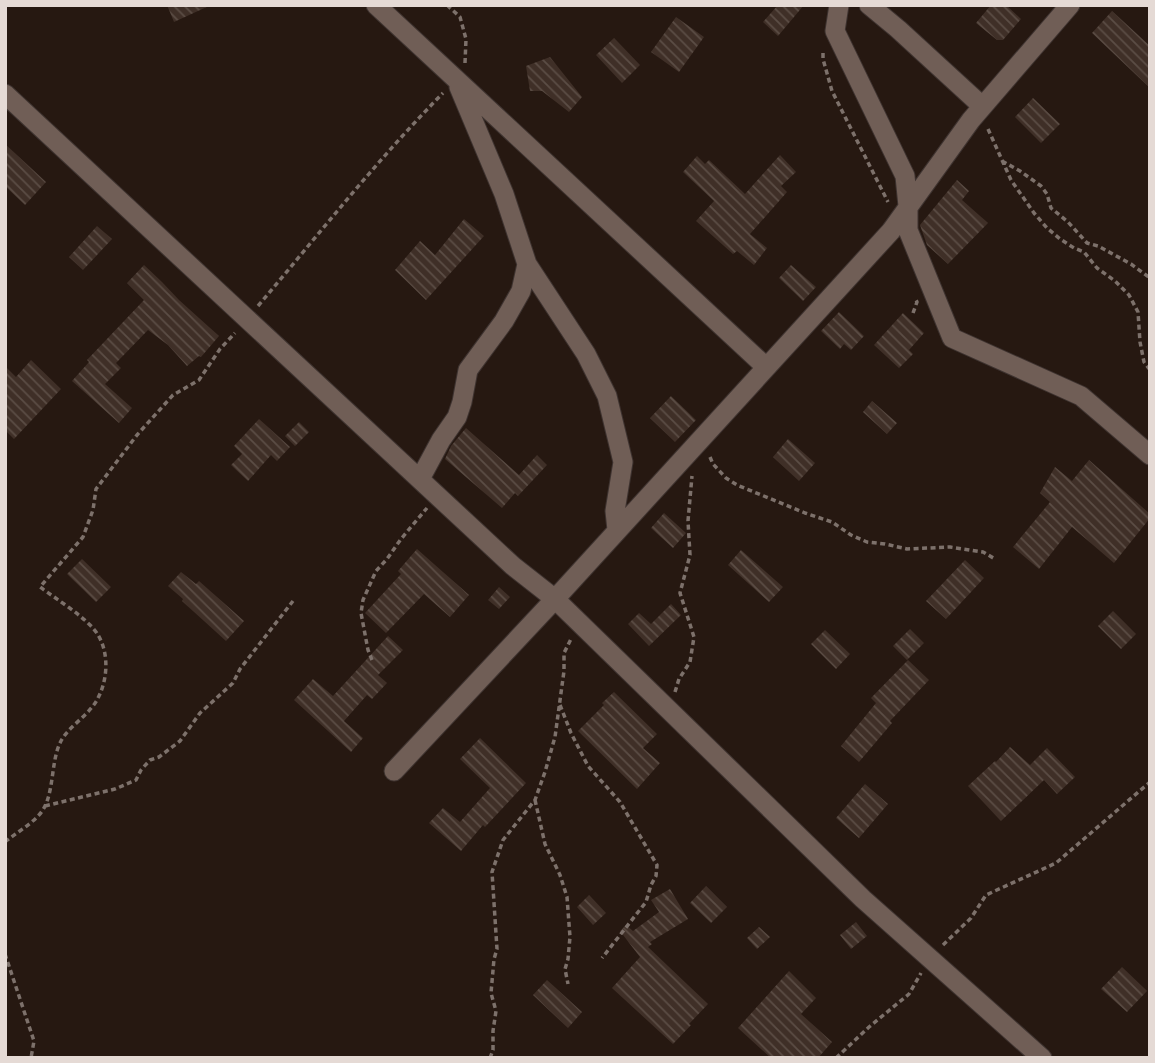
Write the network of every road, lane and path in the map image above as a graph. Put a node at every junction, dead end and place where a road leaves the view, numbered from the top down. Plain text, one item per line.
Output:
1 (376, 5) edge
2 (447, 5) edge
3 (839, 5) edge
4 (869, 5) edge
5 (1070, 5) edge
6 (823, 50) dead end
7 (456, 80) junction
8 (5, 94) edge
9 (982, 106) junction
10 (1002, 161) junction
11 (908, 206) junction
12 (894, 226) junction
13 (527, 264) junction
14 (1150, 278) edge
15 (914, 294) dead end
16 (913, 313) dead end
17 (248, 319) junction
18 (766, 367) junction
19 (1150, 370) edge
20 (702, 436) junction
21 (1150, 455) edge
22 (693, 470) dead end
23 (420, 479) junction
24 (438, 496) junction
25 (617, 530) junction
26 (995, 559) dead end
27 (555, 599) junction
28 (293, 601) dead end
29 (576, 620) junction
30 (372, 660) dead end
31 (559, 703) junction
32 (672, 713) junction
33 (394, 771) dead end
34 (1150, 782) edge
35 (535, 800) junction
36 (45, 806) junction
37 (5, 842) edge
38 (5, 954) edge
39 (602, 958) dead end
40 (929, 958) junction
41 (568, 984) dead end
42 (32, 1058) edge
43 (490, 1058) edge
44 (836, 1058) edge
45 (1042, 1058) edge

1 - 7 street
2 - 7 path
3 - 11 street
4 - 9 street
5 - 9 street
6 - 12 path
7 - 13 street
7 - 17 path
7 - 18 street
8 - 17 street
9 - 10 path
9 - 11 street
10 - 14 path
10 - 19 path
11 - 12 street
11 - 21 street
12 - 18 street
13 - 23 street
13 - 25 street
15 - 16 path
17 - 23 street
17 - 36 path
18 - 20 street
20 - 25 street
20 - 26 path
22 - 32 path
23 - 24 street
24 - 27 street
24 - 30 path
25 - 27 street
27 - 29 street
27 - 33 street
28 - 36 path
29 - 31 path
29 - 32 street
31 - 35 path
31 - 39 path
32 - 40 street
34 - 40 path
35 - 41 path
35 - 43 path
36 - 37 path
38 - 42 path
40 - 44 path
40 - 45 street

